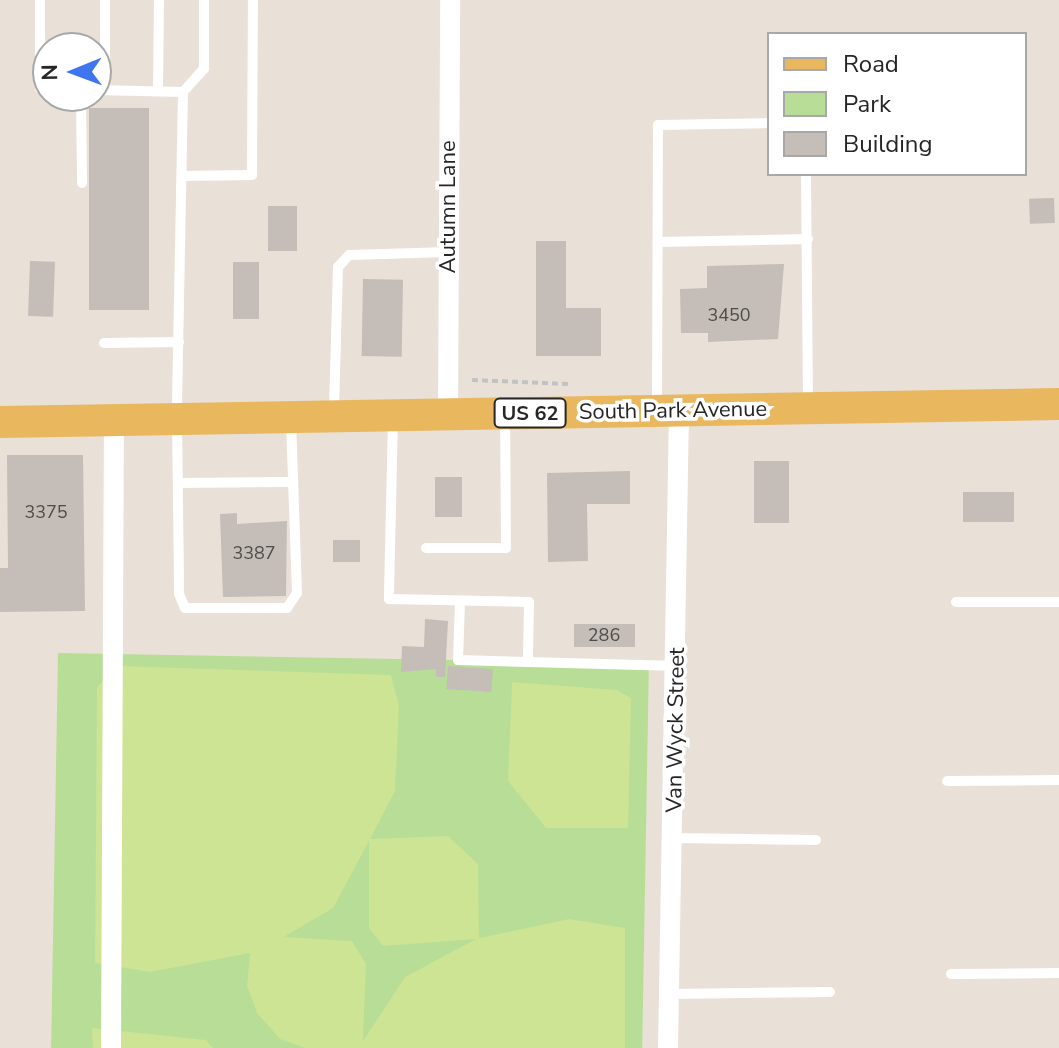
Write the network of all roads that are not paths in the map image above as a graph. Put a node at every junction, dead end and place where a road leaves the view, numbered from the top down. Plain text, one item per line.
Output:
1 (40, 0) edge
2 (105, 0) edge
3 (159, 0) edge
4 (204, 0) edge
5 (253, 0) edge
6 (450, 0) edge
7 (40, 32) edge
8 (103, 32) edge
9 (112, 90) edge
10 (158, 91) junction
11 (183, 92) junction
12 (81, 112) edge
13 (767, 123) edge
14 (182, 176) junction
15 (806, 176) edge
16 (82, 183) dead end
17 (808, 239) junction
18 (658, 242) junction
19 (449, 252) junction
20 (179, 342) junction
21 (104, 343) dead end
22 (1059, 404) edge
23 (808, 409) junction
24 (668, 411) junction
25 (504, 414) junction
26 (448, 415) junction
27 (334, 416) junction
28 (394, 416) junction
29 (291, 417) junction
30 (177, 419) junction
31 (114, 420) junction
32 (0, 422) edge
33 (293, 482) junction
34 (178, 483) junction
35 (426, 548) dead end
36 (460, 601) junction
37 (956, 602) dead end
38 (1059, 602) edge
39 (528, 662) junction
40 (678, 666) junction
41 (1059, 780) edge
42 (947, 781) dead end
43 (673, 838) junction
44 (816, 840) dead end
45 (1059, 973) edge
46 (951, 974) dead end
47 (830, 992) dead end
48 (669, 994) junction
49 (111, 1048) edge
50 (668, 1048) edge

1 - 7 lane
2 - 8 lane
3 - 10 lane
4 - 11 lane
5 - 14 lane
6 - 19 street, Autumn Lane
9 - 10 lane
10 - 11 lane
11 - 14 lane
12 - 16 lane
13 - 18 lane
14 - 20 lane
15 - 17 lane
17 - 18 lane
17 - 23 lane
18 - 24 lane
19 - 26 street, Autumn Lane
19 - 27 lane
20 - 21 lane
20 - 30 lane
22 - 23 main road, South Park Avenue / US 62
23 - 24 main road, South Park Avenue / US 62
24 - 25 main road, South Park Avenue / US 62
24 - 40 street, Van Wyck Street
25 - 26 main road, South Park Avenue / US 62
25 - 35 lane
26 - 28 main road, South Park Avenue / US 62
27 - 28 main road, South Park Avenue / US 62
27 - 29 main road, South Park Avenue / US 62
28 - 36 lane
29 - 30 main road, South Park Avenue / US 62
29 - 33 lane
30 - 31 main road, South Park Avenue / US 62
30 - 34 lane
31 - 32 main road, South Park Avenue / US 62
31 - 49 street
33 - 34 lane
33 - 34 lane
36 - 39 lane
36 - 39 lane
37 - 38 lane
39 - 40 lane
40 - 43 street, Van Wyck Street
41 - 42 lane
43 - 44 lane
43 - 48 street, Van Wyck Street
45 - 46 lane
47 - 48 lane
48 - 50 street, Van Wyck Street

